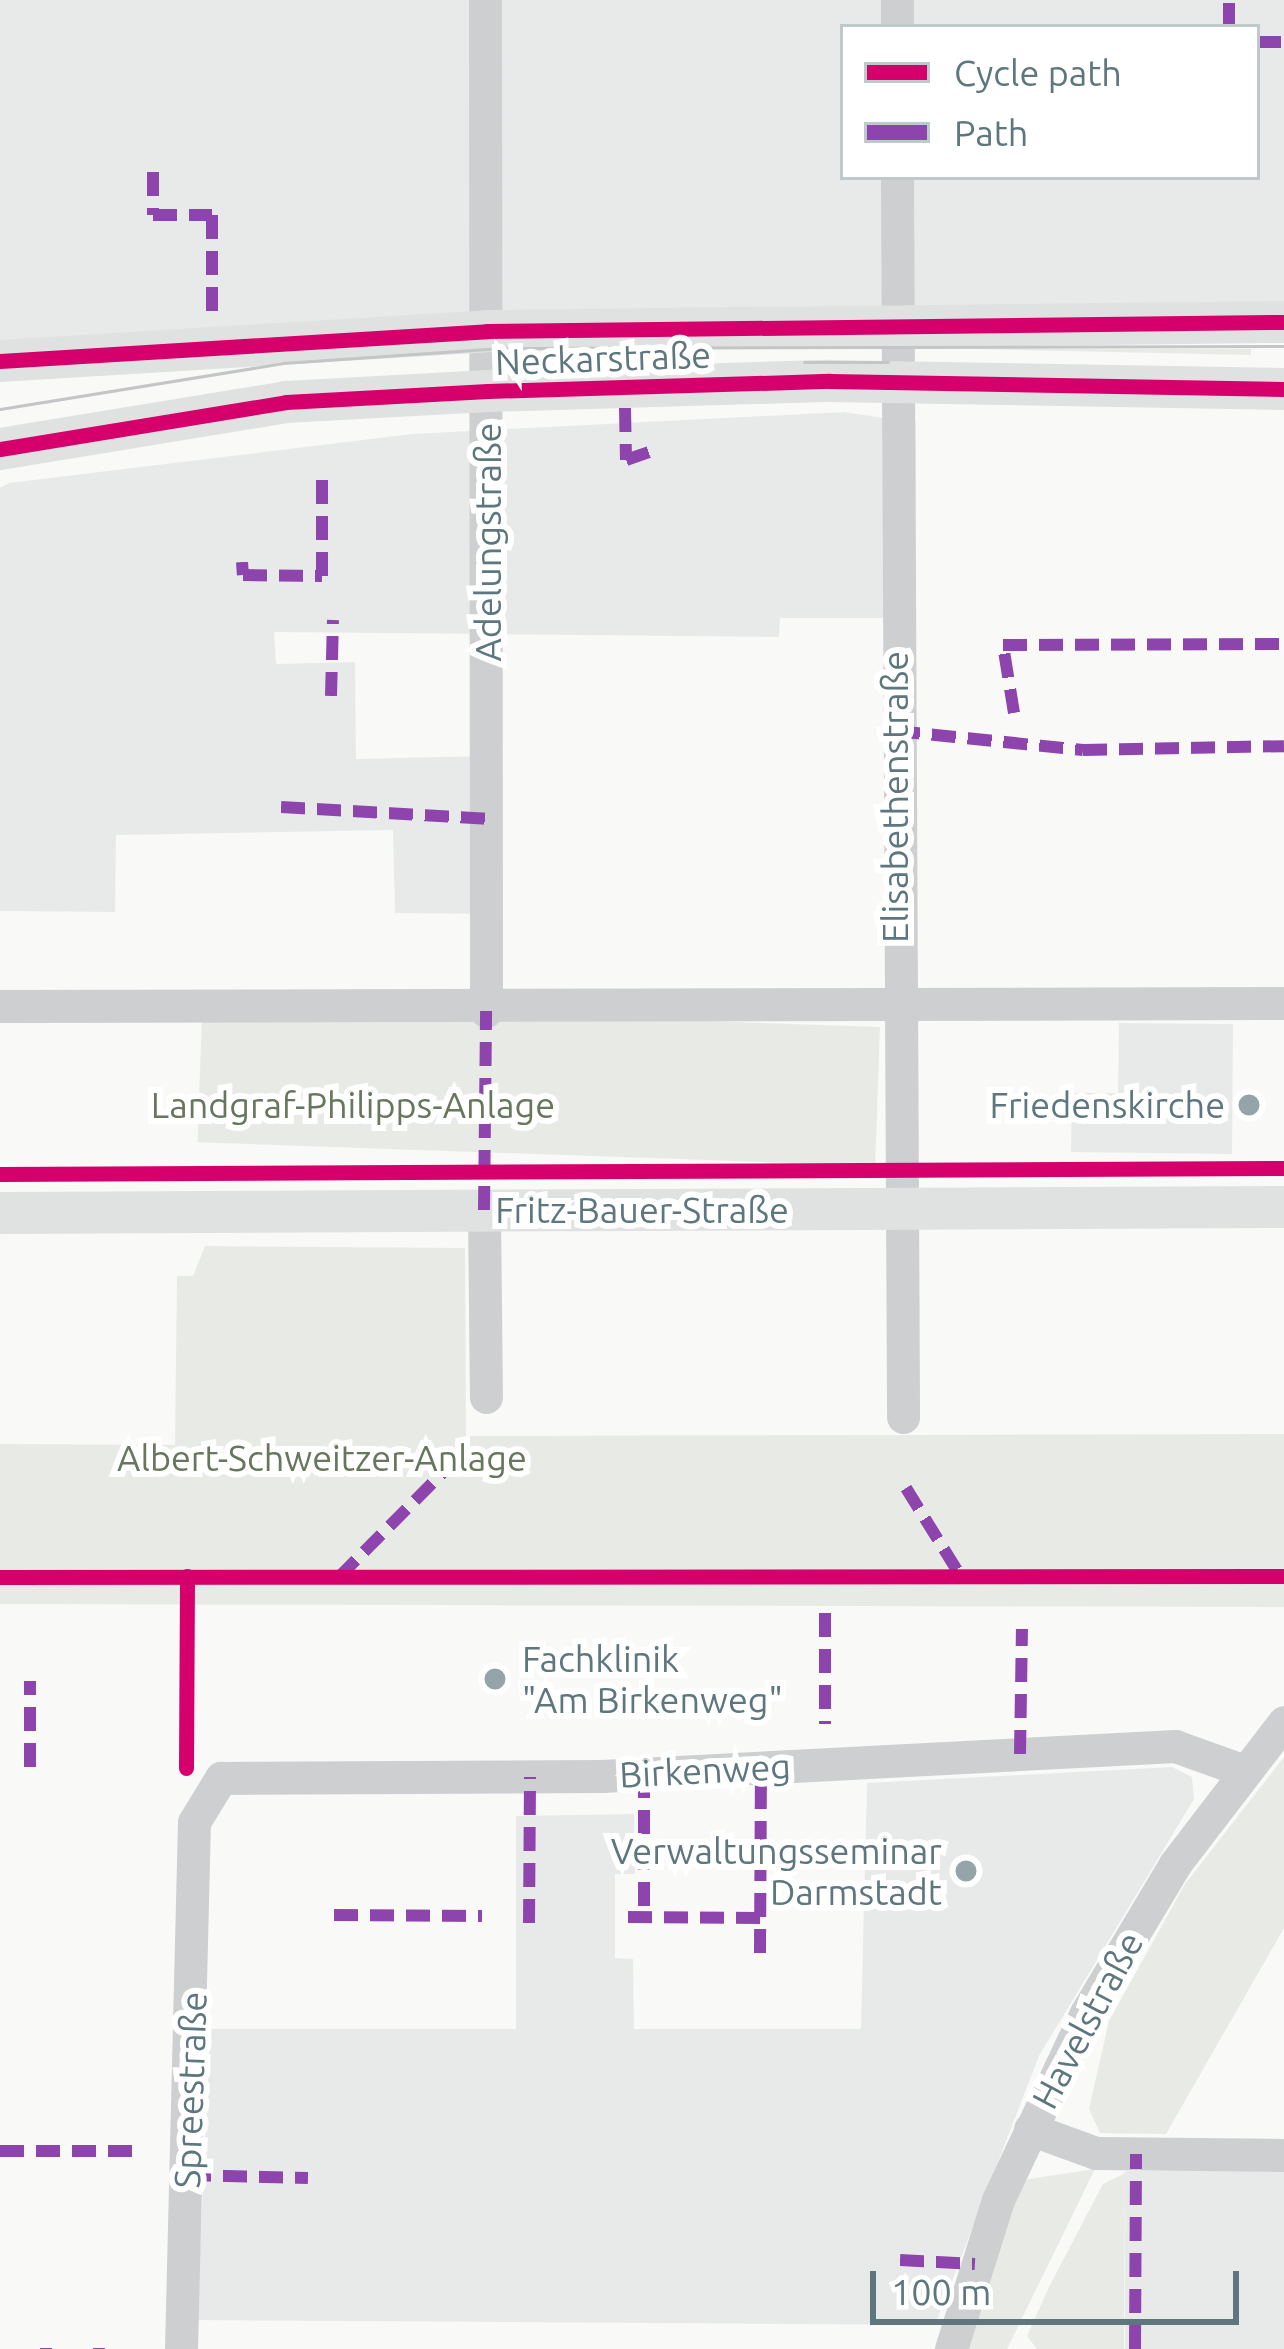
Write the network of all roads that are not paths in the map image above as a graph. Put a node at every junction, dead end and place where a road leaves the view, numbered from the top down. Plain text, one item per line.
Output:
1 (485, 0) edge
2 (897, 180) edge
3 (1284, 322) edge
4 (897, 323) junction
5 (487, 331) junction
6 (0, 361) edge
7 (897, 385) junction
8 (1284, 389) edge
9 (488, 391) junction
10 (0, 449) edge
11 (1284, 1003) edge
12 (0, 1006) edge
13 (895, 1010) junction
14 (486, 1011) junction
15 (1284, 1207) edge
16 (484, 1210) junction
17 (898, 1210) junction
18 (0, 1213) edge
19 (486, 1397) dead end
20 (903, 1417) dead end
21 (1284, 1722) edge
22 (1245, 1771) junction
23 (194, 1830) joint
24 (1030, 2129) junction
25 (1284, 2155) edge
26 (181, 2349) edge
27 (950, 2349) edge

1 - 5 street, Adelungstraße
2 - 4 street, Elisabethenstraße
3 - 4 main road, Neckarstraße
4 - 5 main road, Neckarstraße
4 - 7 street, Elisabethenstraße
5 - 6 main road, Neckarstraße
5 - 9 street, Adelungstraße
7 - 8 main road, Neckarstraße
7 - 9 main road, Neckarstraße
7 - 13 street, Elisabethenstraße
9 - 10 main road, Neckarstraße
9 - 14 street, Adelungstraße
11 - 13 street
12 - 14 street
13 - 14 street
13 - 17 street, Elisabethenstraße
15 - 17 main road, Fritz-Bauer-Straße
16 - 17 main road, Fritz-Bauer-Straße
16 - 18 main road, Fritz-Bauer-Straße
16 - 19 street
17 - 20 street, Elisabethenstraße
21 - 22 street, Havelstraße
22 - 23 street, Birkenweg
22 - 24 street, Havelstraße
23 - 26 street, Spreestraße
24 - 25 street
24 - 27 street, Havelstraße

